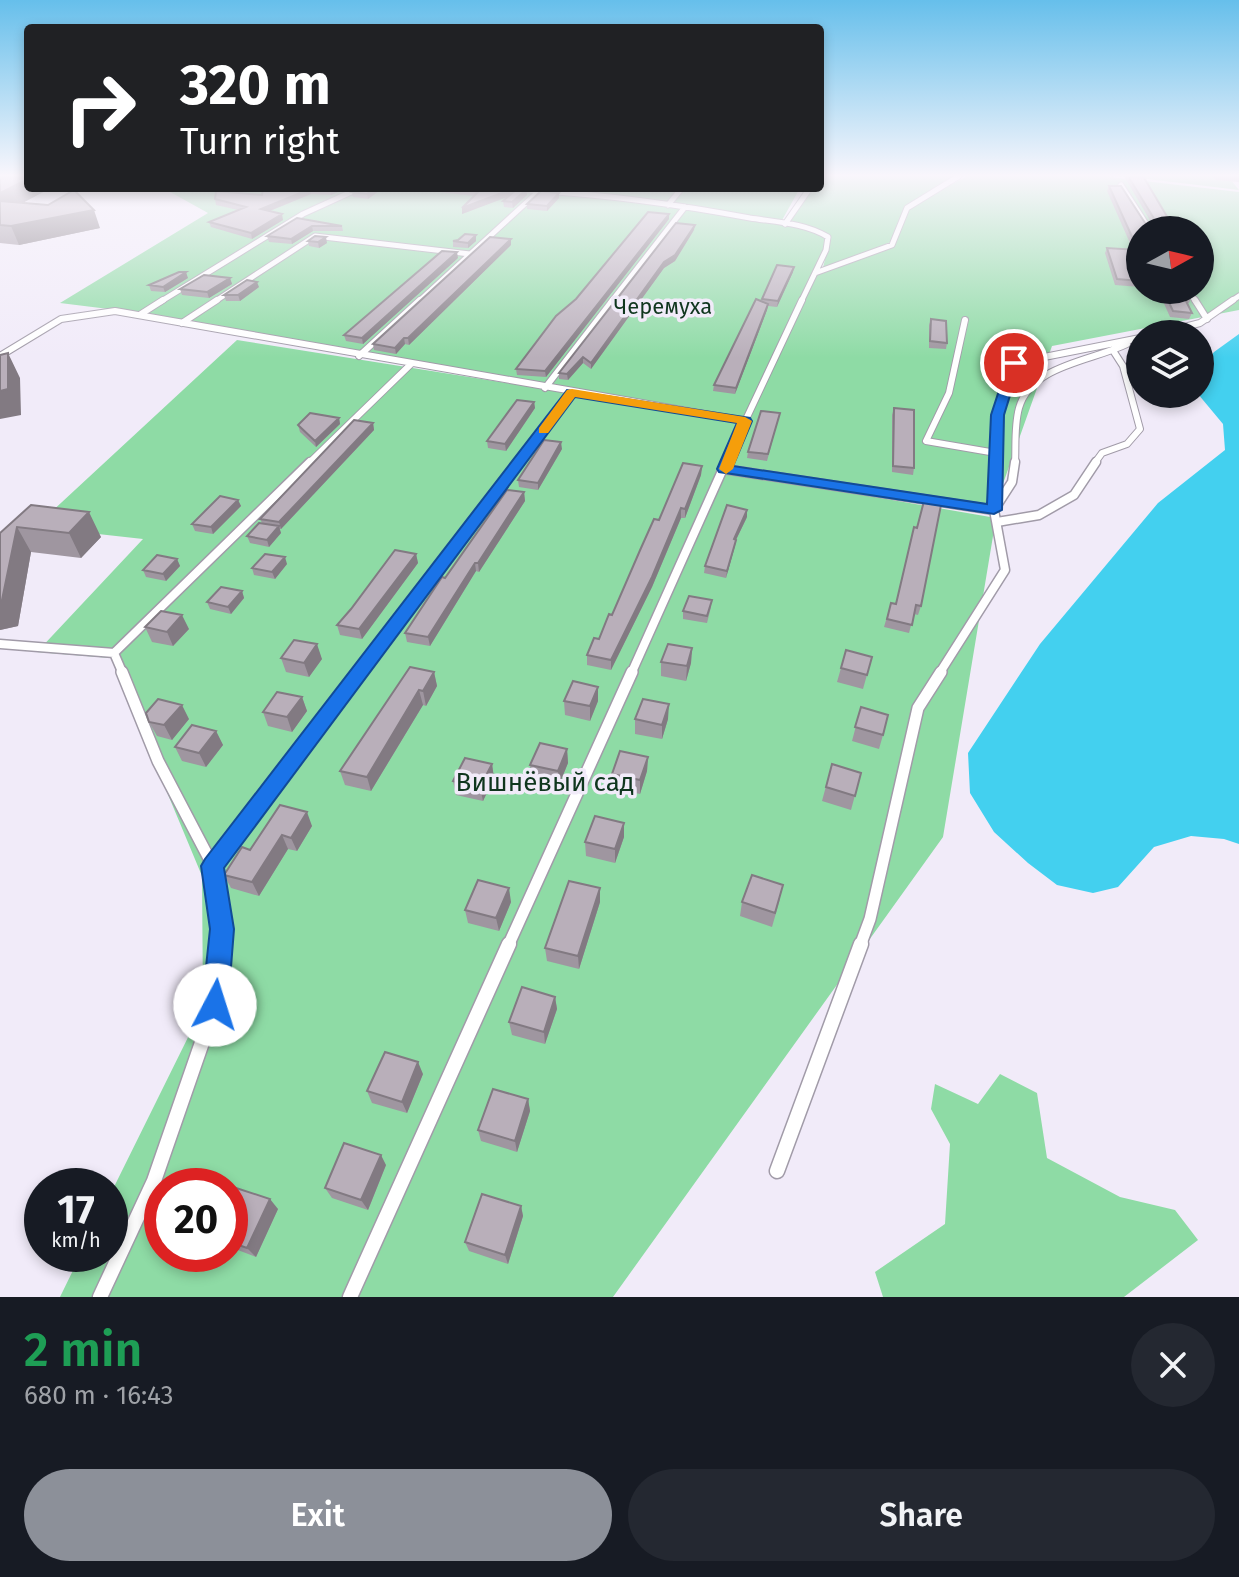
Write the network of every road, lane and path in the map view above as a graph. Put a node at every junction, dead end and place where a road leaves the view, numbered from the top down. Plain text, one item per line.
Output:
1 (267, 237) edge
2 (314, 237) edge
3 (320, 237) edge
4 (489, 237) edge
5 (662, 237) edge
6 (826, 237) edge
7 (895, 237) edge
8 (470, 254) junction
9 (815, 273) junction
10 (1239, 296) edge
11 (1197, 304) edge
12 (141, 314) junction
13 (1207, 319) junction
14 (965, 320) dead end
15 (1204, 320) edge
16 (182, 323) junction
17 (1126, 341) edge
18 (1126, 345) edge
19 (1114, 352) junction
20 (0, 356) edge
21 (359, 356) junction
22 (411, 364) junction
23 (545, 388) junction
24 (572, 393) junction
25 (745, 421) junction
26 (996, 453) junction
27 (724, 469) junction
28 (994, 510) junction
29 (997, 522) junction
30 (0, 644) edge
31 (114, 653) junction
32 (213, 866) junction
33 (777, 1171) dead end
34 (100, 1297) edge
35 (350, 1297) edge

1 - 12 lane
2 - 16 lane
3 - 8 lane
4 - 8 lane
5 - 23 lane
6 - 9 lane
7 - 9 lane
8 - 21 lane
9 - 25 lane
10 - 13 lane
11 - 13 lane
12 - 16 lane
12 - 20 lane
13 - 15 lane
14 - 26 lane
16 - 21 lane
17 - 26 lane
18 - 19 lane
19 - 28 lane
19 - 29 lane
21 - 22 lane
22 - 23 lane
22 - 31 lane
23 - 24 lane
24 - 25 lane
24 - 32 lane
25 - 27 lane
26 - 28 lane
27 - 28 lane
27 - 35 lane
28 - 29 lane
29 - 33 lane
30 - 31 lane
31 - 32 lane
32 - 34 lane

